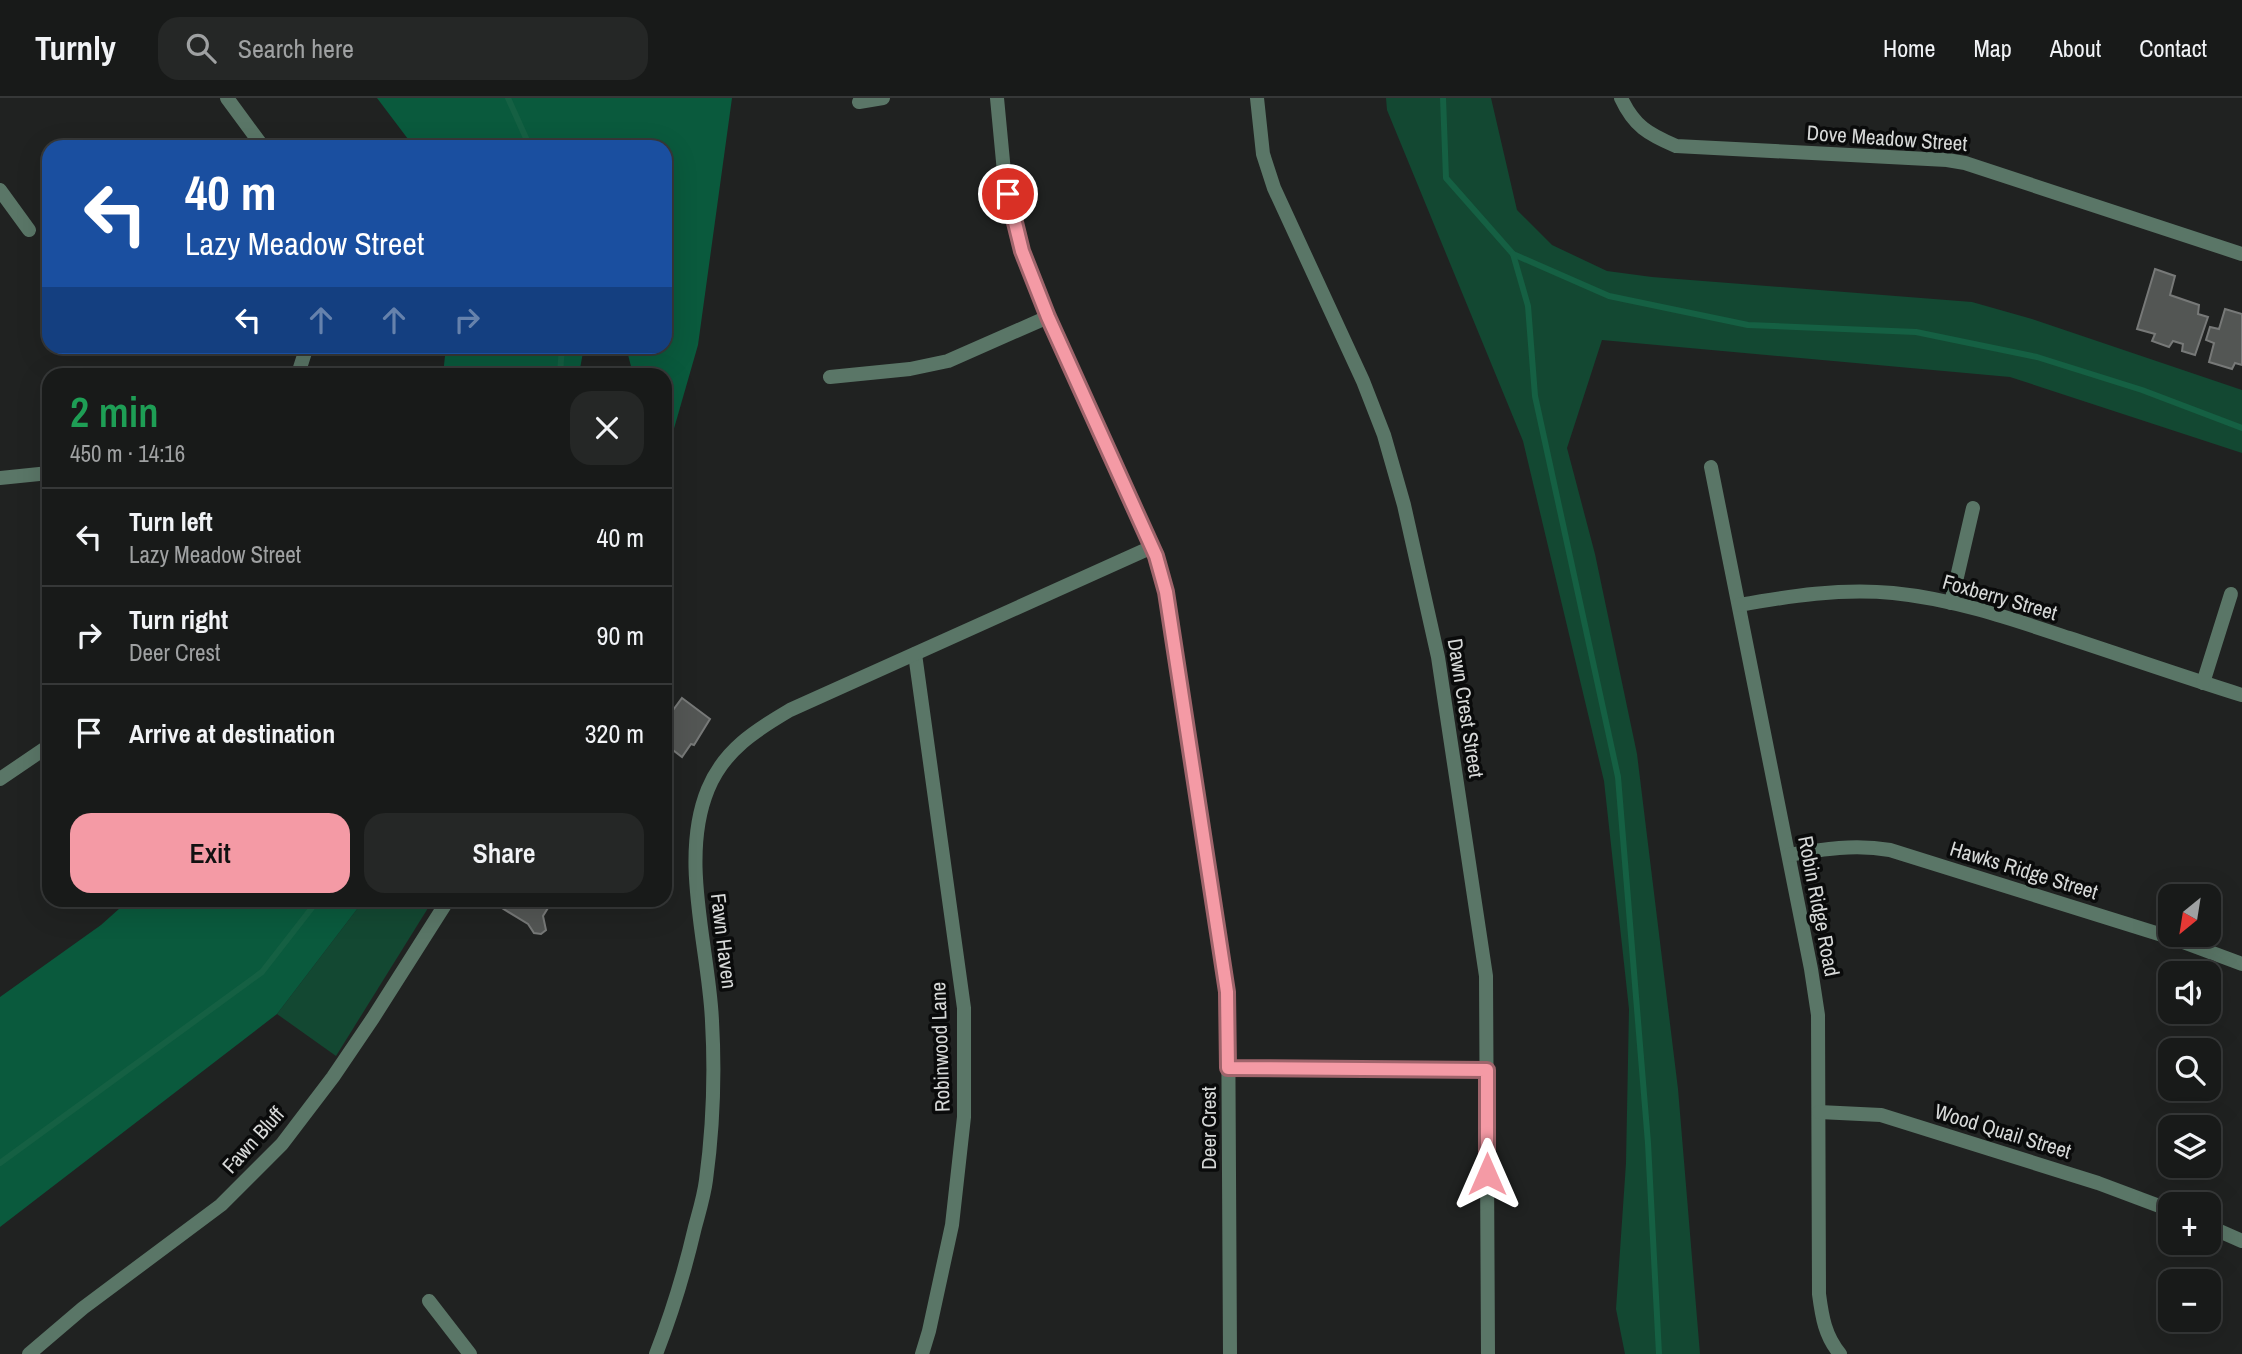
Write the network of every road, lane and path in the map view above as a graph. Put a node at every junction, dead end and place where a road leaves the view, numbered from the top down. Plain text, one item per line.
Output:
1 (227, 98) edge
2 (883, 98) edge
3 (996, 98) edge
4 (1257, 98) edge
5 (1620, 98) edge
6 (859, 102) dead end
7 (258, 140) edge
8 (0, 190) edge
9 (29, 230) dead end
10 (2242, 254) edge
11 (1048, 317) junction
12 (830, 377) dead end
13 (1711, 467) dead end
14 (42, 474) edge
15 (0, 478) edge
16 (1973, 508) dead end
17 (1152, 547) junction
18 (2231, 594) dead end
19 (1951, 603) junction
20 (1739, 605) junction
21 (915, 654) junction
22 (2203, 683) junction
23 (2242, 695) edge
24 (42, 750) edge
25 (0, 779) edge
26 (1788, 855) junction
27 (444, 907) edge
28 (2242, 964) edge
29 (1228, 1068) junction
30 (1487, 1070) junction
31 (1819, 1112) junction
32 (2158, 1206) edge
33 (2221, 1232) edge
34 (2242, 1241) edge
35 (429, 1301) dead end
36 (29, 1354) edge
37 (470, 1354) edge
38 (656, 1354) edge
39 (922, 1354) edge
40 (1230, 1354) edge
41 (1488, 1354) edge
42 (1840, 1354) edge

1 - 7 street
2 - 6 street
3 - 11 street, Deer Crest
4 - 30 street, Dawn Crest Street
5 - 10 street, Dove Meadow Street
8 - 9 street
11 - 12 street
11 - 17 street, Deer Crest
13 - 20 street, Robin Ridge Road
14 - 15 street
16 - 19 street
17 - 21 street, Fawn Haven
17 - 29 street, Deer Crest
18 - 22 street
19 - 20 street, Foxberry Street
19 - 22 street, Foxberry Street
20 - 26 street, Robin Ridge Road
21 - 38 street, Fawn Haven
21 - 39 street, Robinwood Lane
22 - 23 street, Foxberry Street
24 - 25 street
26 - 28 street, Hawks Ridge Street
26 - 31 street, Robin Ridge Road
27 - 36 street, Fawn Bluff
29 - 30 street
29 - 40 street, Deer Crest
30 - 41 street, Dawn Crest Street
31 - 32 street, Wood Quail Street
31 - 42 street, Robin Ridge Road
33 - 34 street
35 - 37 street

